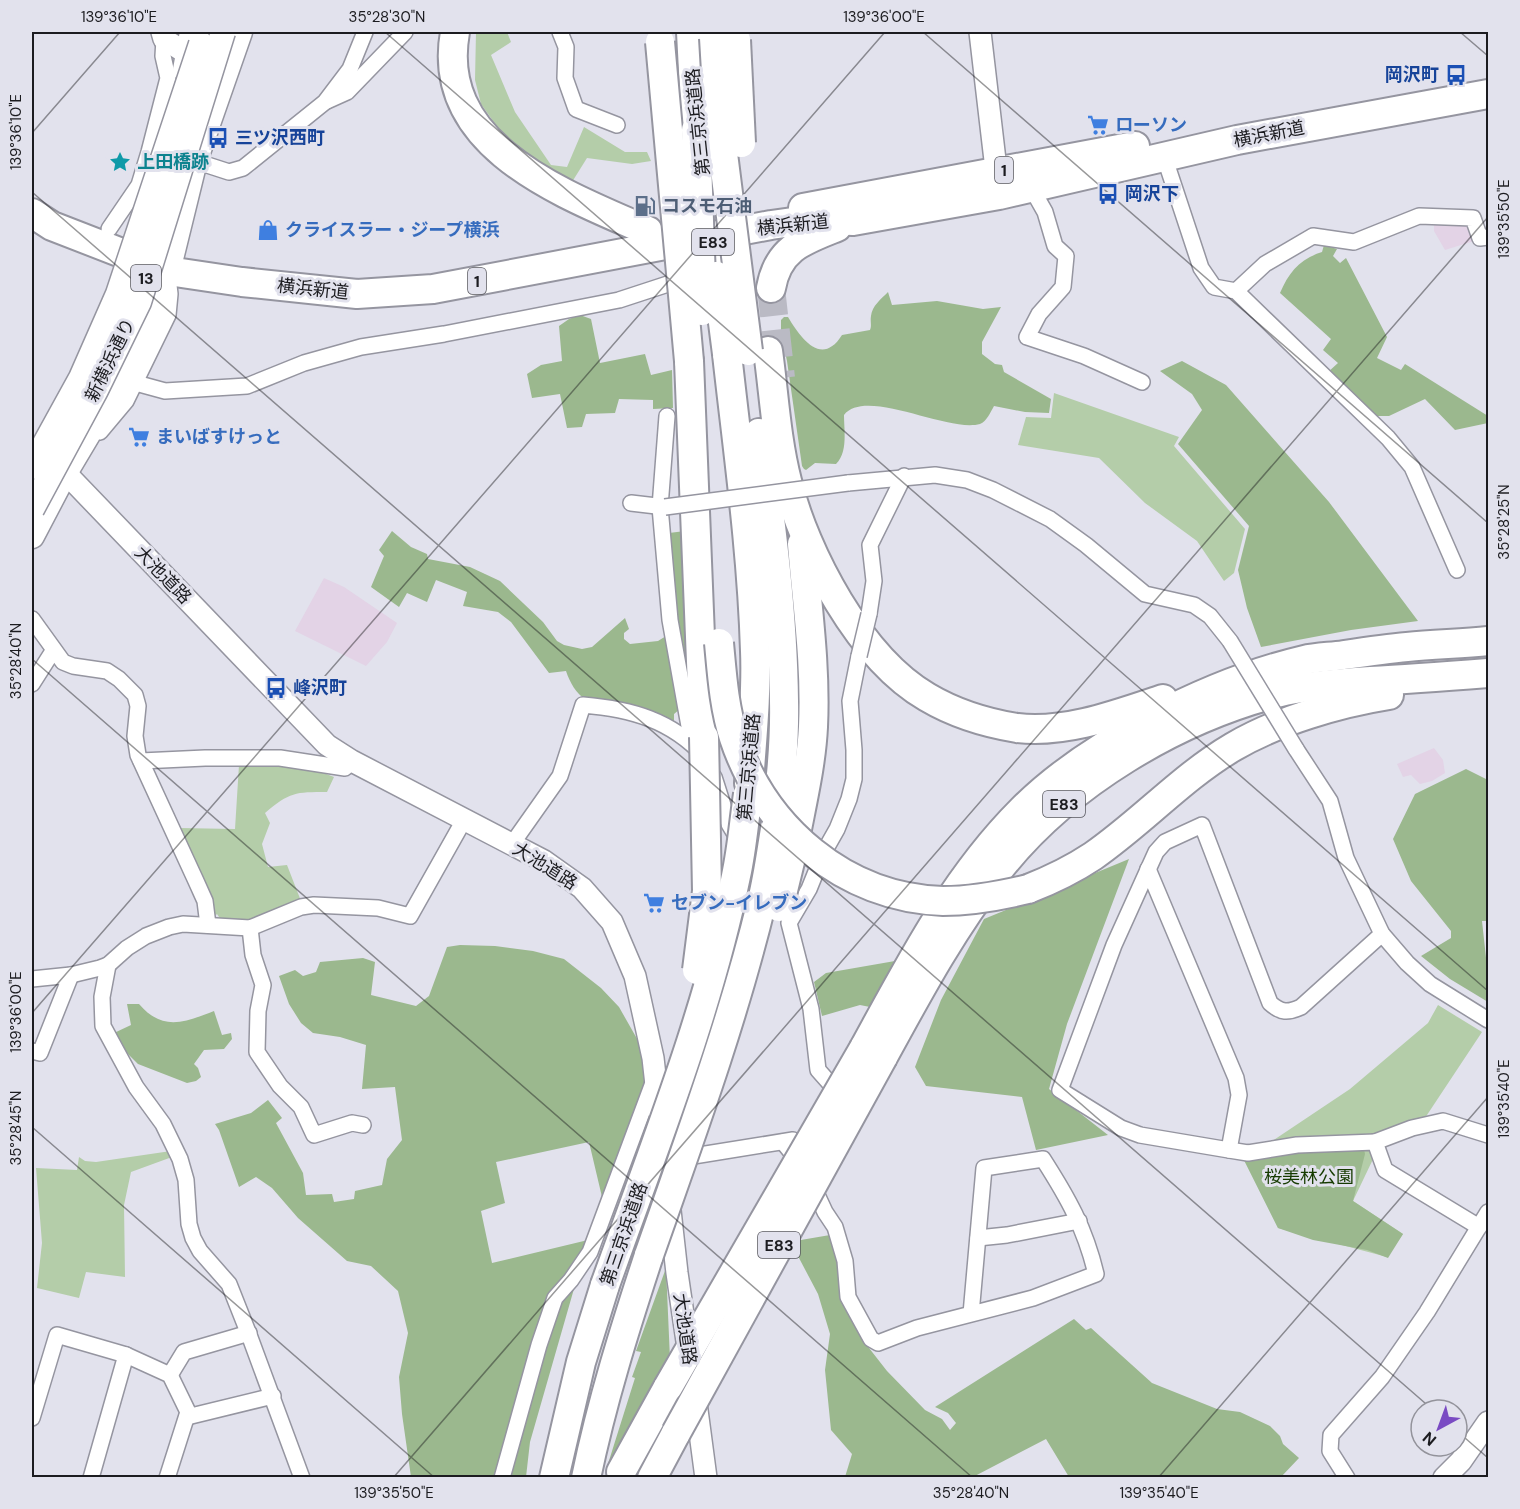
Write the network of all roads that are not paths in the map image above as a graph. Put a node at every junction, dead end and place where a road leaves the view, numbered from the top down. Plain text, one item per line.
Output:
1 (205, 32) edge
2 (223, 32) edge
3 (240, 32) edge
4 (365, 32) edge
5 (405, 32) edge
6 (455, 32) edge
7 (560, 32) edge
8 (980, 32) edge
9 (163, 35) edge
10 (659, 35) edge
11 (714, 35) edge
12 (190, 43) edge
13 (227, 68) junction
14 (1488, 80) edge
15 (1488, 94) edge
16 (325, 102) junction
17 (616, 124) dead end
18 (1164, 156) junction
19 (195, 161) junction
20 (998, 183) junction
21 (1032, 189) junction
22 (32, 196) edge
23 (32, 213) edge
24 (853, 221) junction
25 (771, 225) junction
26 (109, 229) junction
27 (648, 231) junction
28 (1488, 237) edge
29 (140, 252) junction
30 (170, 262) junction
31 (771, 288) tunnel mouth
32 (1236, 291) junction
33 (727, 356) junction
34 (128, 381) junction
35 (87, 382) junction
36 (1142, 382) dead end
37 (667, 416) dead end
38 (39, 460) edge
39 (65, 473) junction
40 (903, 476) junction
41 (32, 479) edge
42 (631, 503) dead end
43 (663, 507) junction
44 (32, 509) edge
45 (32, 536) edge
46 (802, 544) dead end
47 (1456, 570) dead end
48 (32, 619) edge
49 (1488, 641) edge
50 (53, 651) junction
51 (1305, 660) junction
52 (1488, 673) edge
53 (1488, 678) edge
54 (32, 684) edge
55 (698, 740) junction
56 (141, 761) junction
57 (352, 761) junction
58 (464, 820) junction
59 (784, 837) junction
60 (512, 844) junction
61 (1148, 869) junction
62 (789, 923) junction
63 (208, 924) junction
64 (250, 928) junction
65 (1382, 934) junction
66 (108, 965) junction
67 (71, 975) junction
68 (32, 979) edge
69 (1488, 1020) edge
70 (32, 1051) edge
71 (873, 1052) junction
72 (688, 1053) junction
73 (655, 1077) junction
74 (363, 1125) dead end
75 (1488, 1135) edge
76 (783, 1142) junction
77 (1375, 1142) junction
78 (1229, 1150) junction
79 (664, 1159) junction
80 (1488, 1212) edge
81 (1079, 1221) junction
82 (1479, 1227) junction
83 (978, 1238) junction
84 (971, 1314) junction
85 (249, 1334) junction
86 (126, 1355) junction
87 (170, 1375) junction
88 (273, 1396) junction
89 (187, 1417) junction
90 (32, 1418) edge
91 (1488, 1422) edge
92 (621, 1472) dead end
93 (92, 1478) edge
94 (167, 1478) edge
95 (302, 1478) edge
96 (502, 1478) edge
97 (554, 1478) edge
98 (586, 1478) edge
99 (652, 1478) edge
100 (706, 1478) edge
101 (1347, 1478) edge
102 (1444, 1478) edge

1 - 38 main road, 新横浜通り / 13, bridge
2 - 44 main road, 新横浜通り / 13, bridge
3 - 13 main road
4 - 16 street
5 - 16 street
6 - 27 highway
7 - 17 street
8 - 20 street
9 - 12 street
9 - 26 street
10 - 33 highway, bridge
11 - 33 highway, 第三京浜道路 / E83, bridge
11 - 33 highway, 第三京浜道路 / E83, bridge
12 - 13 street
12 - 29 main road
13 - 19 main road
14 - 20 highway, 横浜新道 / 1
15 - 18 highway, 横浜新道 / 1
16 - 19 street
18 - 21 highway, 横浜新道 / 1
18 - 32 street
19 - 30 main road
20 - 21 highway, 横浜新道 / 1
20 - 24 highway, 横浜新道 / 1
20 - 27 highway, 横浜新道 / 1
21 - 36 street
22 - 26 highway, 横浜新道 / 1
23 - 29 highway, 横浜新道 / 1
24 - 25 highway, 横浜新道 / 1
24 - 31 highway
25 - 30 highway, 横浜新道 / 1
25 - 34 street
26 - 29 highway, 横浜新道 / 1
27 - 30 highway, 横浜新道 / 1
28 - 32 street
29 - 30 highway, 横浜新道 / 1
29 - 35 main road
30 - 34 main road
32 - 47 street
33 - 51 highway
33 - 53 highway, bridge
33 - 55 highway
33 - 59 highway, 第三京浜道路 / E83
33 - 72 highway, 第三京浜道路 / E83, bridge
34 - 35 street
34 - 39 main road
35 - 38 main road
37 - 43 street
38 - 39 street, 大池道路
38 - 41 main road
39 - 45 main road
39 - 57 street, 大池道路
40 - 43 street, bridge
40 - 62 street, bridge
40 - 65 street, bridge
42 - 43 street
43 - 55 street
46 - 59 highway
48 - 50 street
49 - 51 highway, E83
50 - 54 street
50 - 56 street
51 - 71 highway, E83
52 - 71 highway, E83
55 - 60 street
55 - 62 street
55 - 72 highway, bridge
56 - 57 street
56 - 63 street
57 - 58 street, 大池道路
58 - 60 street, 大池道路
58 - 64 street
59 - 98 highway, 第三京浜道路 / E83, bridge
60 - 73 street, 大池道路
61 - 65 street
61 - 78 street
61 - 78 street
62 - 76 street
63 - 64 street
63 - 66 street
64 - 74 street
65 - 69 street
66 - 67 street
66 - 85 street
67 - 68 street
67 - 70 street
71 - 92 highway, E83, bridge
71 - 99 highway, E83, bridge
72 - 97 highway, 第三京浜道路 / E83, bridge
73 - 79 street, 大池道路
73 - 96 street
75 - 77 street
76 - 79 street
76 - 84 street
77 - 78 street
77 - 82 street
79 - 100 street, 大池道路
80 - 82 street
81 - 83 street
81 - 83 street
81 - 84 street
82 - 101 street
83 - 84 street
85 - 87 street
85 - 88 street
86 - 87 street
86 - 90 street
86 - 93 street
87 - 89 street
88 - 89 street
88 - 95 street
89 - 94 street
91 - 102 street

